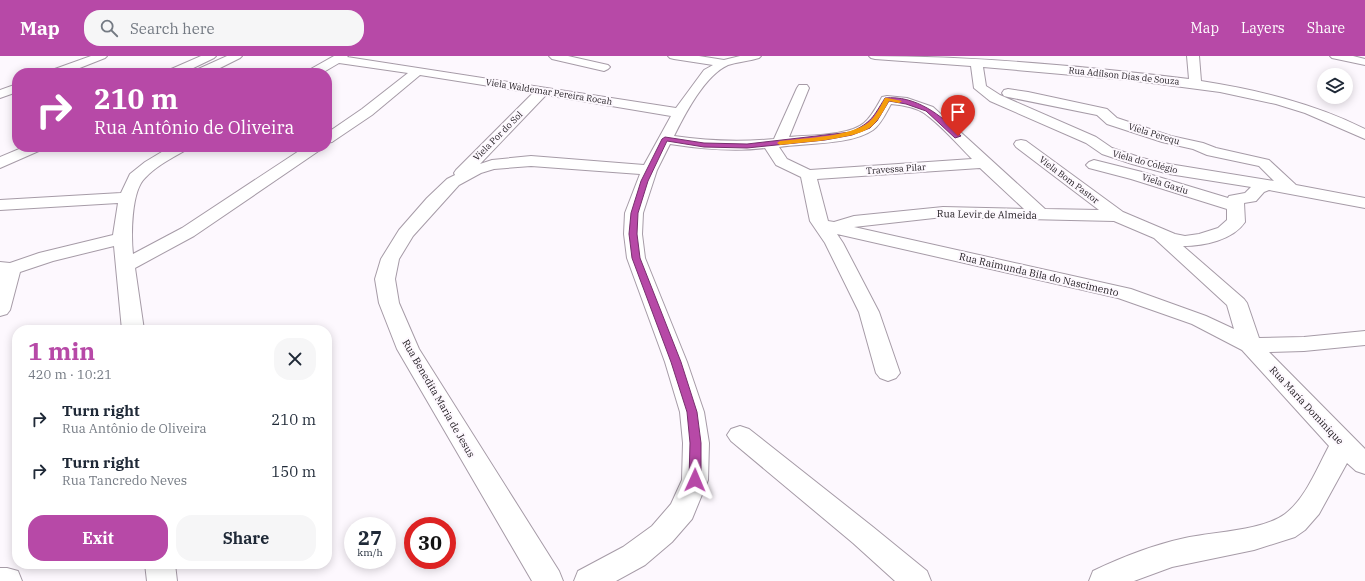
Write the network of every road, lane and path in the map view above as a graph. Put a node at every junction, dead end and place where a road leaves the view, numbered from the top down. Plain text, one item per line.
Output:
1 (101, 56) edge
2 (210, 56) edge
3 (236, 56) edge
4 (555, 56) edge
5 (674, 56) edge
6 (755, 56) edge
7 (875, 56) edge
8 (1193, 56) edge
9 (1336, 56) edge
10 (340, 57) edge
11 (954, 59) edge
12 (1365, 62) edge
13 (724, 63) junction
14 (976, 63) junction
15 (604, 67) dead end
16 (69, 68) edge
17 (184, 68) edge
18 (211, 68) edge
19 (321, 68) edge
20 (418, 71) junction
21 (1196, 84) junction
22 (803, 88) dead end
23 (12, 90) edge
24 (543, 91) junction
25 (1008, 93) dead end
26 (0, 94) edge
27 (679, 113) junction
28 (1365, 135) edge
29 (332, 136) edge
30 (665, 139) junction
31 (774, 144) junction
32 (1021, 144) dead end
33 (12, 145) edge
34 (0, 151) edge
35 (25, 152) edge
36 (172, 152) edge
37 (308, 152) edge
38 (0, 163) edge
39 (984, 163) junction
40 (1094, 165) dead end
41 (649, 170) junction
42 (808, 175) junction
43 (453, 182) junction
44 (1260, 183) junction
45 (1292, 189) junction
46 (127, 198) junction
47 (1365, 203) edge
48 (0, 206) edge
49 (1235, 206) junction
50 (1040, 214) junction
51 (1117, 216) junction
52 (828, 227) junction
53 (1159, 234) junction
54 (122, 238) junction
55 (126, 265) junction
56 (6, 268) edge
57 (0, 310) edge
58 (132, 325) edge
59 (1365, 338) edge
60 (1250, 345) junction
61 (888, 373) dead end
62 (740, 435) dead end
63 (1343, 444) junction
64 (1365, 464) edge
65 (161, 569) edge
66 (0, 581) edge
67 (7, 581) edge
68 (162, 581) edge
69 (548, 581) edge
70 (589, 581) edge
71 (916, 581) edge
72 (1104, 581) edge

1 - 16 street
2 - 17 street
3 - 18 street
4 - 15 street
5 - 13 street
6 - 13 street
7 - 11 street, Rua Adílson Dias de Souza
8 - 21 street
9 - 12 street
10 - 19 street
10 - 20 street, Viela Waldemar Pereira Rocah
11 - 14 street, Rua Adílson Dias de Souza
13 - 27 street
14 - 21 street, Rua Adílson Dias de Souza
14 - 44 street, Viela do Colégio
20 - 24 street, Viela Waldemar Pereira Rocah
20 - 29 street
21 - 28 street, Rua Adílson Dias de Souza
22 - 31 street
23 - 26 street
24 - 27 street, Viela Waldemar Pereira Rocah
24 - 43 street, Viela Por do Sol
25 - 45 street, Viela Perequ
27 - 30 street
30 - 31 street
30 - 41 street
31 - 39 street
31 - 42 street
32 - 51 street, Viela Bom Pastor
33 - 34 street
35 - 38 street
36 - 46 street
37 - 55 street
39 - 42 street, Travessa Pilar
39 - 50 street
40 - 49 street, Viela Gaxiu
41 - 43 street, Rua Benedita Maria de Jesus
41 - 70 street
42 - 52 street
43 - 69 street, Rua Benedita Maria de Jesus
44 - 45 street
44 - 49 street
45 - 47 street
46 - 48 street
46 - 54 street
49 - 53 street
50 - 51 street, Rua Levir de Almeida
50 - 52 street, Rua Levir de Almeida
51 - 53 street
52 - 60 street, Rua Raimunda Bila do Nascimento
52 - 61 street
53 - 60 street
54 - 55 street
54 - 56 street
55 - 58 street
56 - 57 street
59 - 60 street
60 - 63 street, Rua Maria Dominique
62 - 71 street
63 - 64 street, Rua Maria Dominique
63 - 72 street
65 - 68 street
66 - 67 street

